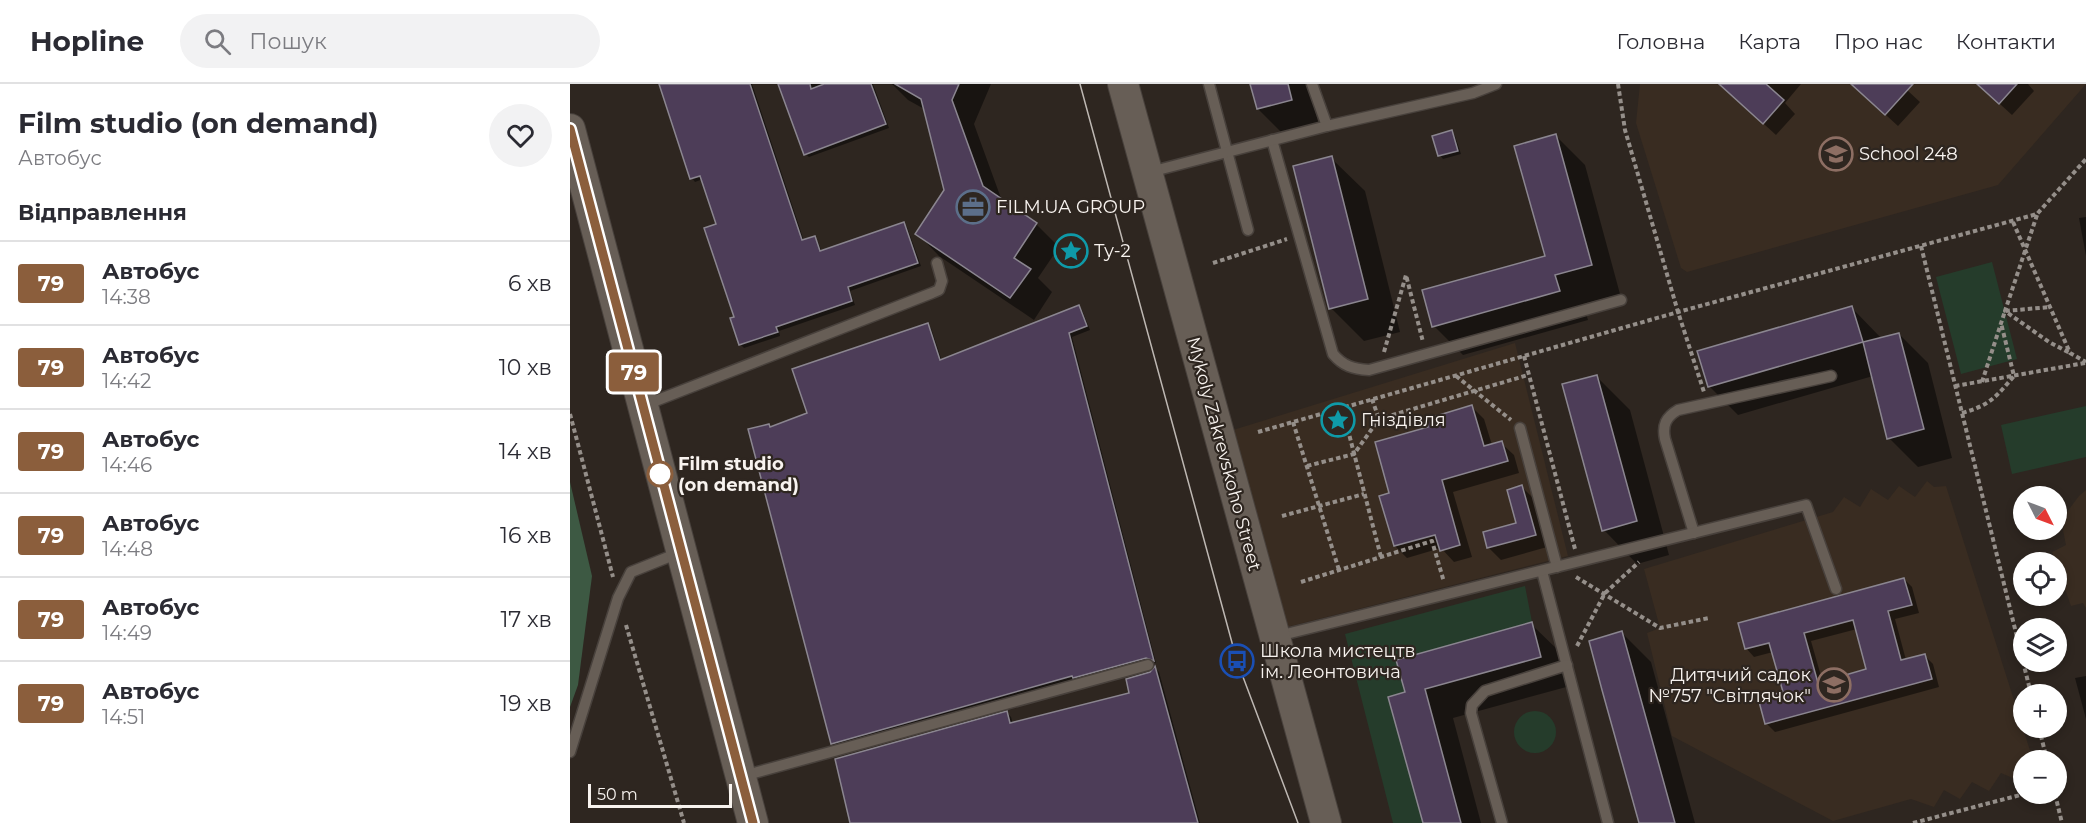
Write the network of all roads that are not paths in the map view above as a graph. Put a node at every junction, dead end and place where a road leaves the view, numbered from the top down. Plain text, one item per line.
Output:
1 (1123, 84) edge
2 (1209, 84) edge
3 (1312, 84) edge
4 (1496, 84) edge
5 (1327, 126) junction
6 (570, 129) edge
7 (1272, 140) junction
8 (1227, 152) junction
9 (1147, 173) junction
10 (1248, 231) dead end
11 (937, 263) dead end
12 (1621, 300) dead end
13 (1831, 376) dead end
14 (642, 406) junction
15 (1520, 428) road end
16 (1694, 533) junction
17 (681, 552) junction
18 (1557, 567) junction
19 (1542, 571) junction
20 (1836, 589) dead end
21 (1275, 637) junction
22 (1148, 665) dead end
23 (1567, 665) junction
24 (570, 752) edge
25 (740, 777) junction
26 (753, 823) edge
27 (1326, 823) edge
28 (1502, 823) edge
29 (1608, 823) edge

1 - 9 street, Mykoly Zakrevskoho Street
2 - 8 lane
3 - 5 lane
4 - 5 lane
5 - 7 lane
6 - 14 street
7 - 8 lane
7 - 12 lane
8 - 9 lane
8 - 10 lane
9 - 21 street, Mykoly Zakrevskoho Street
11 - 14 lane
13 - 16 lane
14 - 17 street
15 - 18 lane
16 - 18 lane
16 - 20 lane
17 - 24 lane
17 - 25 street
18 - 19 lane
19 - 21 lane
19 - 23 lane
21 - 27 street, Mykoly Zakrevskoho Street
22 - 25 lane
23 - 28 lane
23 - 29 lane
25 - 26 street

